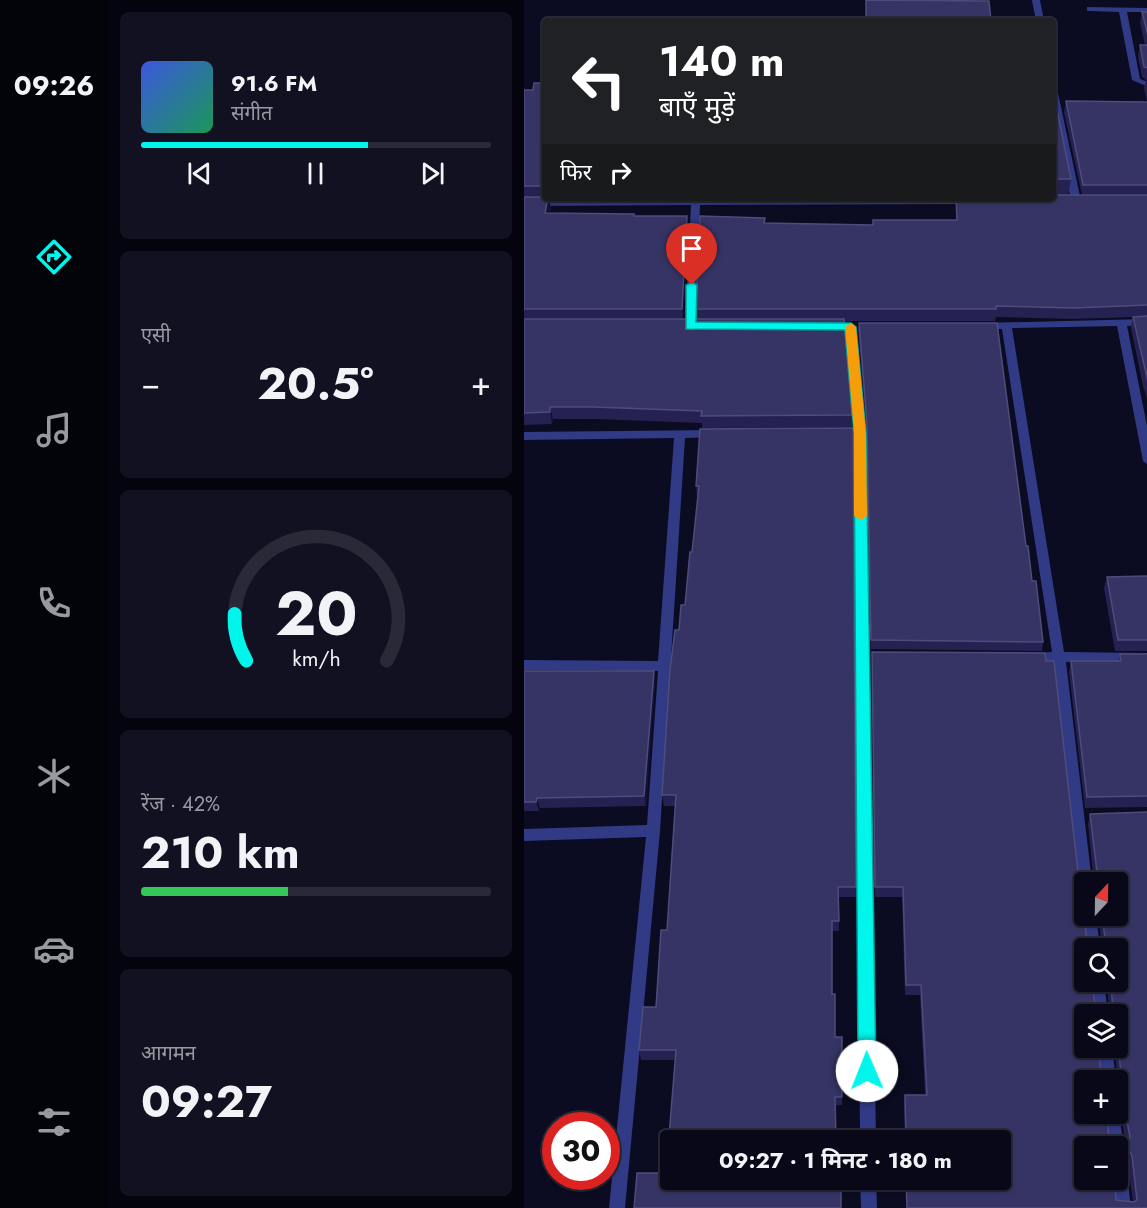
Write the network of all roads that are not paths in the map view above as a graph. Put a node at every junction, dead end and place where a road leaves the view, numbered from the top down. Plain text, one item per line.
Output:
1 (1036, 0) edge
2 (1090, 9) dead end
3 (1123, 10) junction
4 (1148, 10) edge
5 (1039, 18) edge
6 (1148, 85) edge
7 (1056, 103) edge
8 (1064, 201) edge
9 (1076, 201) junction
10 (1088, 201) edge
11 (981, 202) edge
12 (524, 203) edge
13 (696, 203) junction
14 (1121, 322) junction
15 (1148, 322) edge
16 (678, 326) edge
17 (690, 326) junction
18 (701, 326) edge
19 (851, 326) edge
20 (974, 326) edge
21 (1007, 326) junction
22 (728, 434) edge
23 (680, 435) junction
24 (524, 436) edge
25 (1148, 461) edge
26 (1024, 657) edge
27 (1059, 658) junction
28 (1148, 658) edge
29 (524, 665) edge
30 (664, 666) junction
31 (653, 831) junction
32 (524, 835) edge
33 (1085, 872) edge
34 (868, 1130) edge
35 (868, 1190) edge
36 (1121, 1190) edge
37 (617, 1208) edge
38 (869, 1208) edge
39 (1123, 1208) edge

1 - 5 street
2 - 3 street
3 - 4 street
3 - 6 street
7 - 9 street
8 - 9 street
9 - 10 street
11 - 13 street
12 - 13 street
13 - 17 street
14 - 15 street
14 - 21 street
14 - 25 street
16 - 17 street
17 - 18 street
19 - 34 street
20 - 21 street
21 - 27 street
22 - 23 street
23 - 24 street
23 - 30 street
26 - 27 street
27 - 28 street
27 - 33 street
29 - 30 street
30 - 31 street
31 - 32 street
31 - 37 street
35 - 38 street
36 - 39 street

